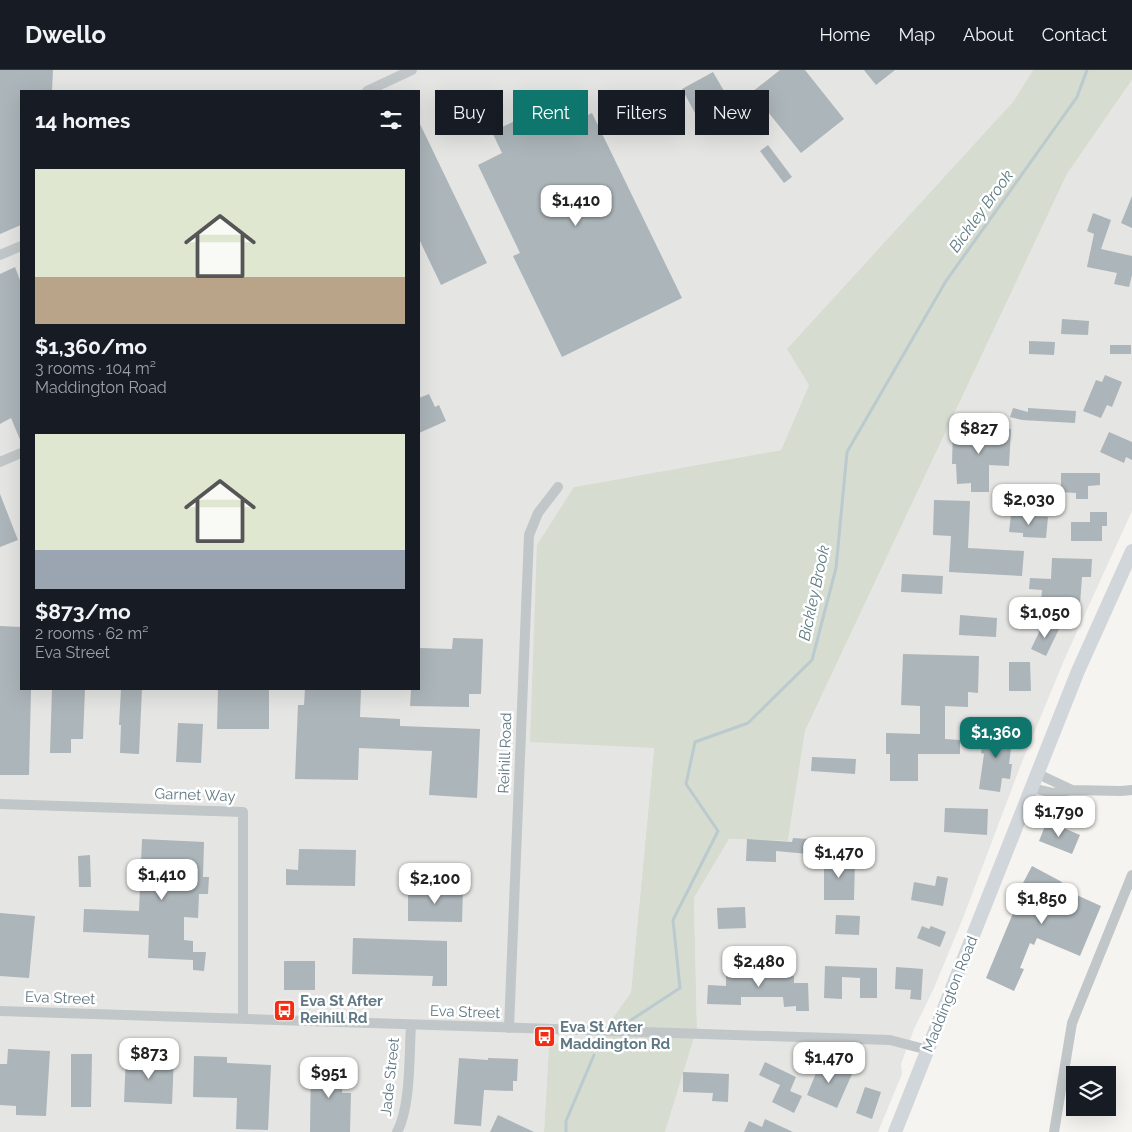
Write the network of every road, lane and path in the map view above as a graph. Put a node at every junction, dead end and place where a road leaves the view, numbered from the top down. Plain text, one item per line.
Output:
1 (412, 70) edge
2 (369, 90) edge
3 (20, 246) edge
4 (0, 255) edge
5 (20, 453) edge
6 (0, 462) edge
7 (558, 487) dead end
8 (1131, 556) edge
9 (1038, 774) junction
10 (1032, 788) junction
11 (1072, 790) junction
12 (1132, 792) edge
13 (0, 804) edge
14 (1132, 875) edge
15 (0, 1011) edge
16 (244, 1018) junction
17 (411, 1025) junction
18 (509, 1028) junction
19 (928, 1050) junction
20 (397, 1132) edge
21 (895, 1132) edge
22 (1054, 1132) edge

1 - 2 street
3 - 4 street
5 - 6 street
7 - 18 street, Reihill Road
8 - 9 main road, Maddington Road
9 - 10 main road, Maddington Road
9 - 11 street
10 - 11 street
10 - 19 main road, Maddington Road
11 - 12 street
13 - 16 street, Garnet Way
14 - 22 street
15 - 16 street, Eva Street
16 - 17 street, Eva Street
17 - 18 street, Eva Street
17 - 20 street, Jade Street
18 - 19 street, Eva Street
19 - 21 main road, Maddington Road

